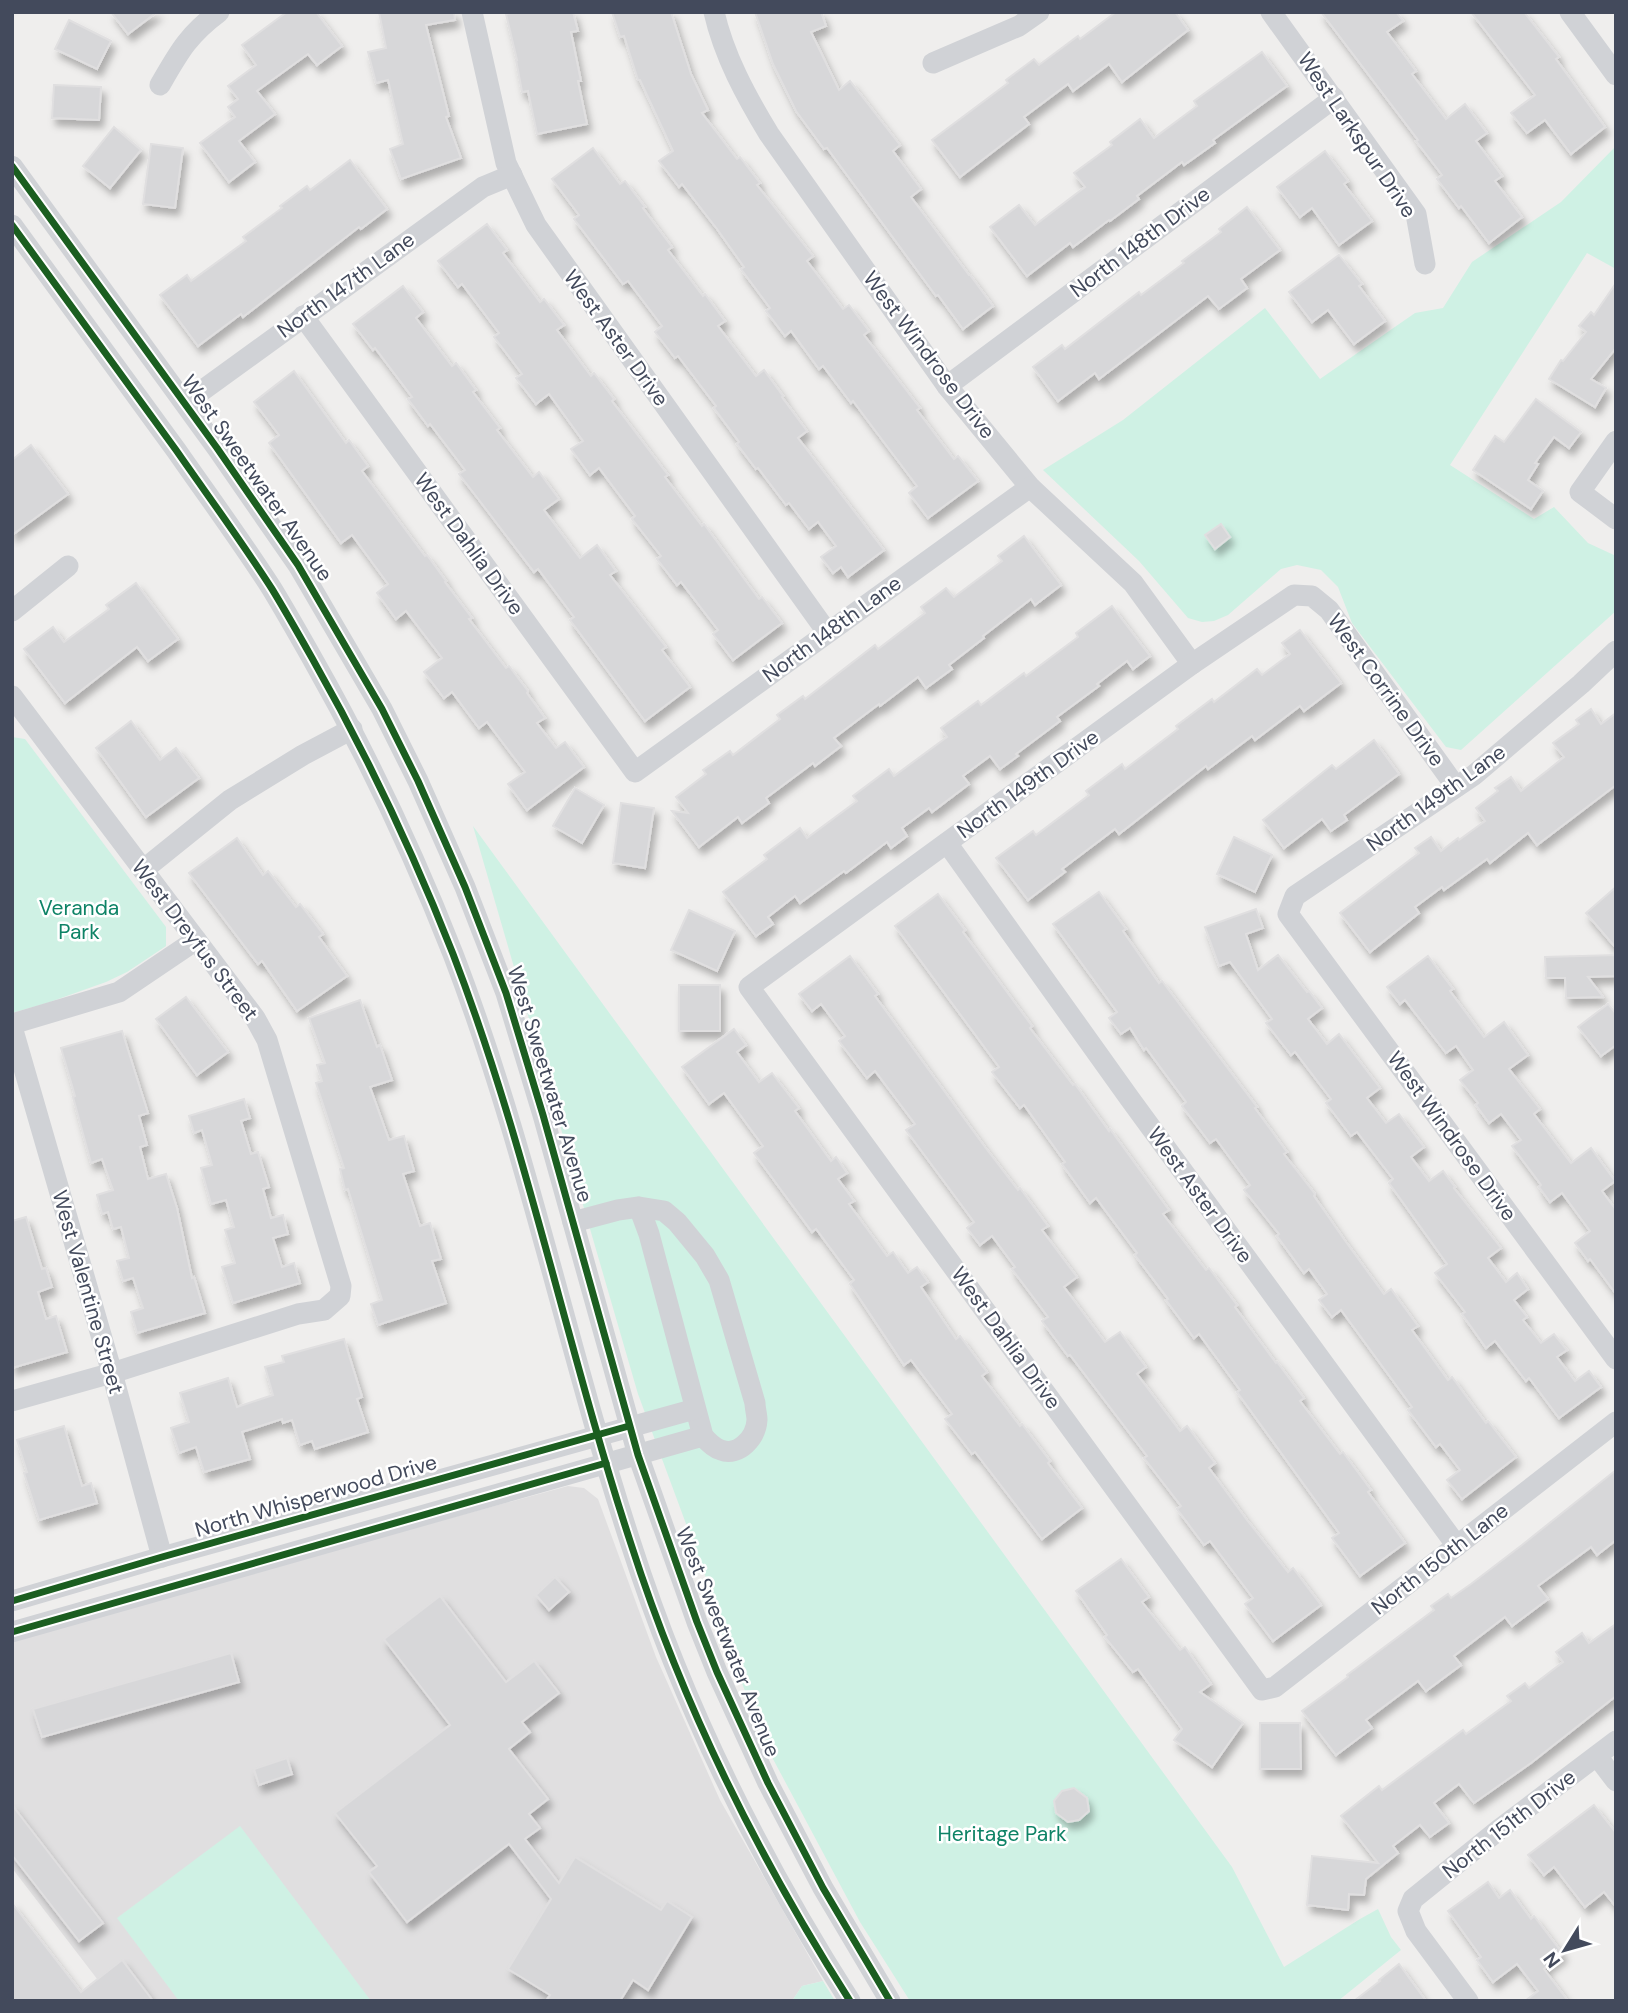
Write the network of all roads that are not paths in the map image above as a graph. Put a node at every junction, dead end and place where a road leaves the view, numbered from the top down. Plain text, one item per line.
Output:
1 (219, 12) edge
2 (472, 12) edge
3 (715, 12) edge
4 (1039, 12) edge
5 (1271, 12) edge
6 (1570, 12) edge
7 (933, 63) dead end
8 (1616, 75) edge
9 (160, 85) dead end
10 (1334, 98) junction
11 (12, 166) edge
12 (512, 175) junction
13 (12, 225) edge
14 (1425, 264) dead end
15 (303, 316) junction
16 (947, 386) junction
17 (185, 403) junction
18 (1616, 441) edge
19 (1030, 487) junction
20 (1616, 519) edge
21 (68, 566) dead end
22 (1312, 596) joint
23 (12, 611) edge
24 (827, 632) junction
25 (1616, 651) edge
26 (1192, 664) junction
27 (16, 709) edge
28 (352, 730) junction
29 (635, 772) joint
30 (1455, 787) junction
31 (947, 843) junction
32 (143, 870) junction
33 (1288, 914) joint
34 (196, 940) junction
35 (749, 988) joint
36 (12, 1025) edge
37 (639, 1207) junction
38 (573, 1222) junction
39 (1616, 1359) edge
40 (112, 1373) junction
41 (12, 1401) edge
42 (695, 1409) junction
43 (1616, 1422) edge
44 (629, 1426) junction
45 (599, 1435) junction
46 (703, 1436) junction
47 (638, 1455) junction
48 (606, 1463) junction
49 (1457, 1546) junction
50 (162, 1557) junction
51 (12, 1601) edge
52 (12, 1632) edge
53 (1262, 1690) joint
54 (1616, 1741) edge
55 (1597, 1756) junction
56 (1616, 1782) edge
57 (850, 2001) edge
58 (890, 2001) edge
59 (1468, 2001) edge

1 - 9 street
2 - 12 street, West Aster Drive
3 - 16 street, West Windrose Drive
4 - 7 street
5 - 10 street, West Larkspur Drive
6 - 8 street
10 - 14 street, West Larkspur Drive
10 - 16 street, North 148th Drive
11 - 17 street, West Sweetwater Avenue
12 - 15 street, North 147th Lane
12 - 24 street, West Aster Drive
13 - 28 street
15 - 17 street, North 147th Lane
15 - 29 street, West Dahlia Drive
16 - 19 street, West Windrose Drive
17 - 38 street, West Sweetwater Avenue
18 - 20 street
19 - 24 street, North 148th Lane
19 - 26 street, West Windrose Drive
21 - 23 street
22 - 26 street, North 149th Drive
22 - 30 street, West Corrine Drive
24 - 29 street, North 148th Lane
25 - 30 street, North 149th Lane
26 - 31 street, North 149th Drive
27 - 32 street, West Dreyfus Street
28 - 32 street
28 - 45 street
30 - 33 street, North 149th Lane
31 - 35 street, North 149th Drive
31 - 49 street, West Aster Drive
32 - 34 street, West Dreyfus Street
33 - 39 street, West Windrose Drive
34 - 36 street
34 - 40 street, West Dreyfus Street
35 - 53 street, West Dahlia Drive
36 - 40 street, West Valentine Street
37 - 38 street
37 - 42 street
37 - 46 street
38 - 44 street, West Sweetwater Avenue
40 - 41 street
40 - 50 street, West Valentine Street
42 - 44 street, North Whisperwood Drive
42 - 46 street
43 - 49 street, North 150th Lane
44 - 45 street, North Whisperwood Drive
44 - 47 street, West Sweetwater Avenue
45 - 48 street
45 - 50 street, North Whisperwood Drive
46 - 47 street
47 - 48 street
47 - 58 street, West Sweetwater Avenue
48 - 52 street
48 - 57 street
49 - 53 street, North 150th Lane
50 - 51 street, North Whisperwood Drive
54 - 55 street, North 151th Drive
55 - 56 street
55 - 59 street, North 151th Drive

